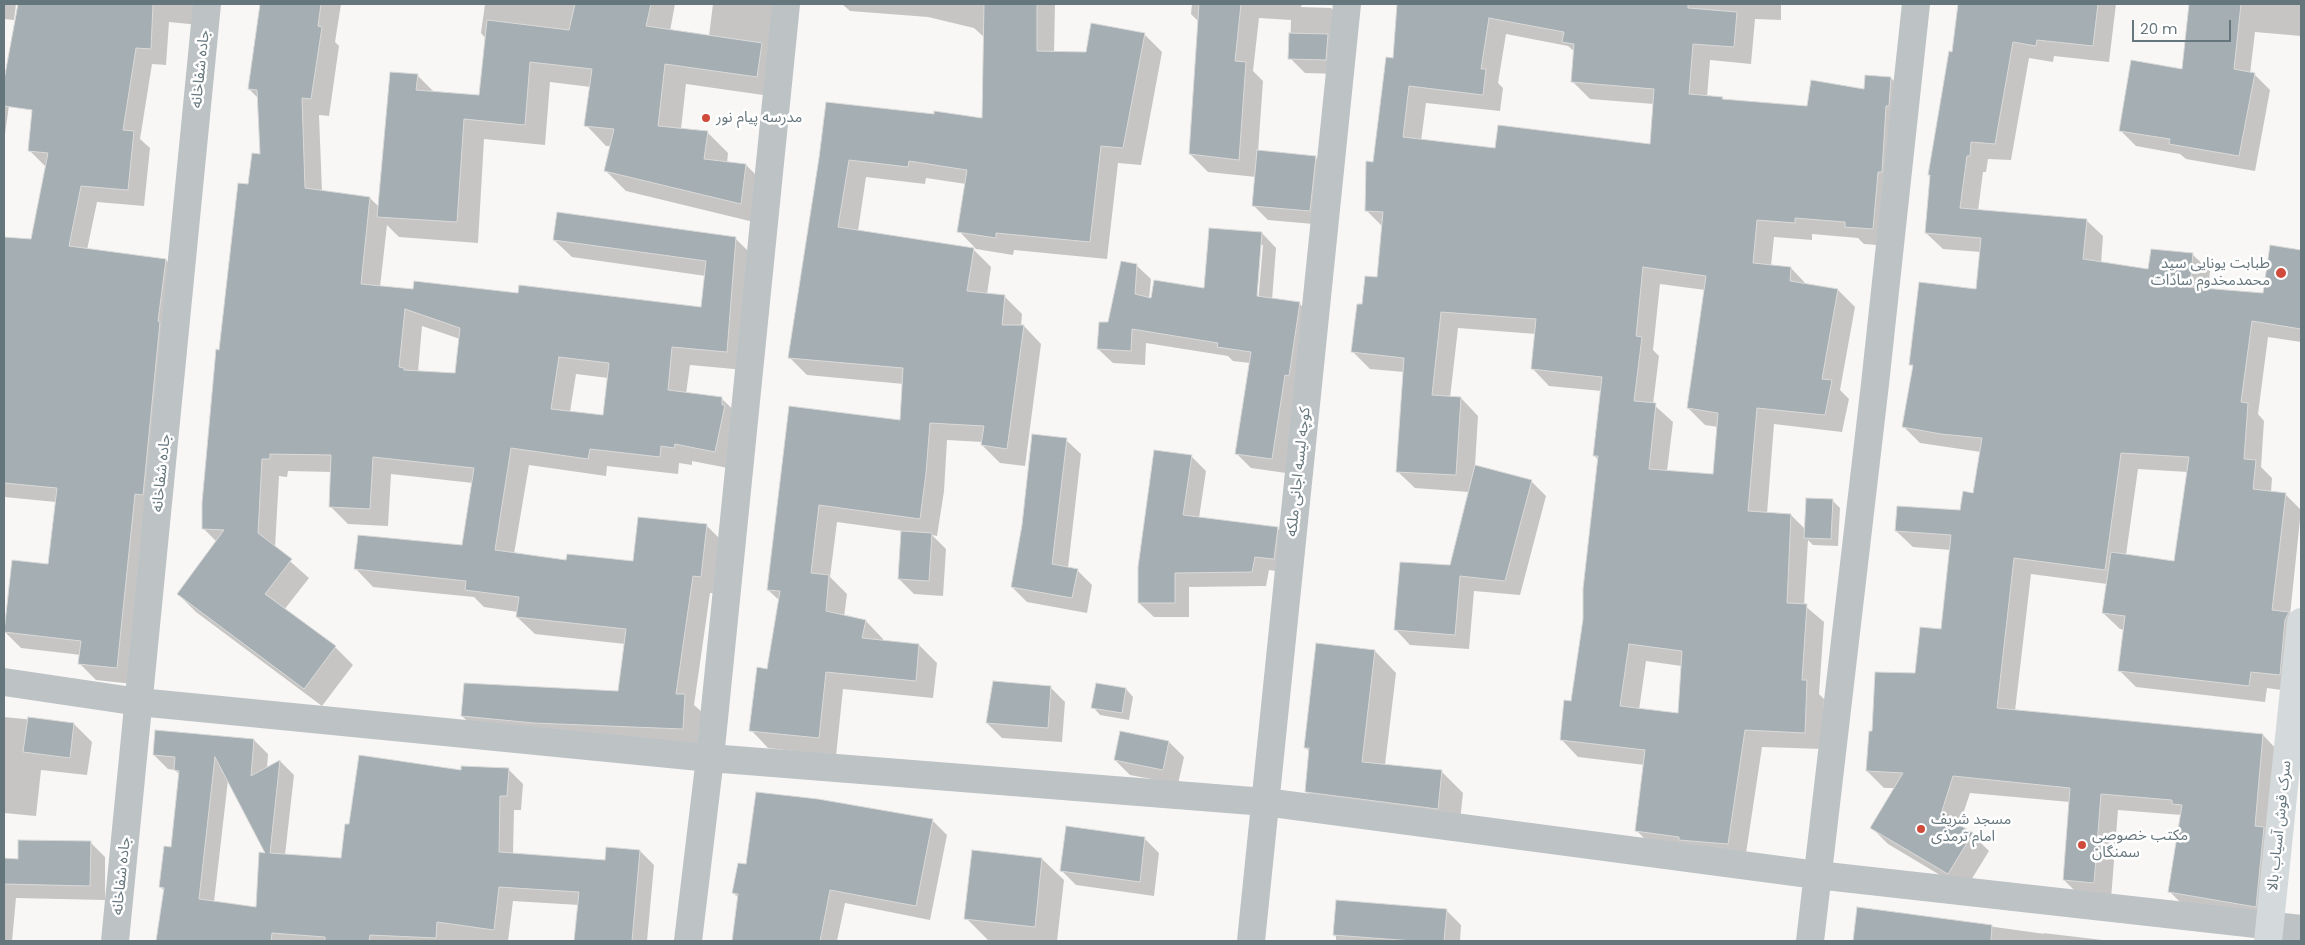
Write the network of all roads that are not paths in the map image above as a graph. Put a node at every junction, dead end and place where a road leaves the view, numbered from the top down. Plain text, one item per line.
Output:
1 (208, 4) edge
2 (786, 4) edge
3 (1347, 4) edge
4 (1916, 4) edge
5 (2301, 622) edge
6 (4, 682) edge
7 (139, 702) junction
8 (710, 758) junction
9 (1266, 802) junction
10 (1818, 875) junction
11 (2301, 929) edge
12 (2269, 934) edge
13 (116, 941) edge
14 (688, 941) edge
15 (1251, 941) edge
16 (1810, 941) edge

1 - 7 street, جاده شفاخانه
2 - 8 street
3 - 9 street, کوچه لیسه اجانی ملکه
4 - 10 street
5 - 12 street, سرک قوش آسیاب بالا
6 - 7 street
7 - 8 street
7 - 13 street, جاده شفاخانه
8 - 9 street
8 - 14 street
9 - 10 street
9 - 15 street, کوچه لیسه اجانی ملکه
10 - 12 street
10 - 16 street
11 - 12 street

